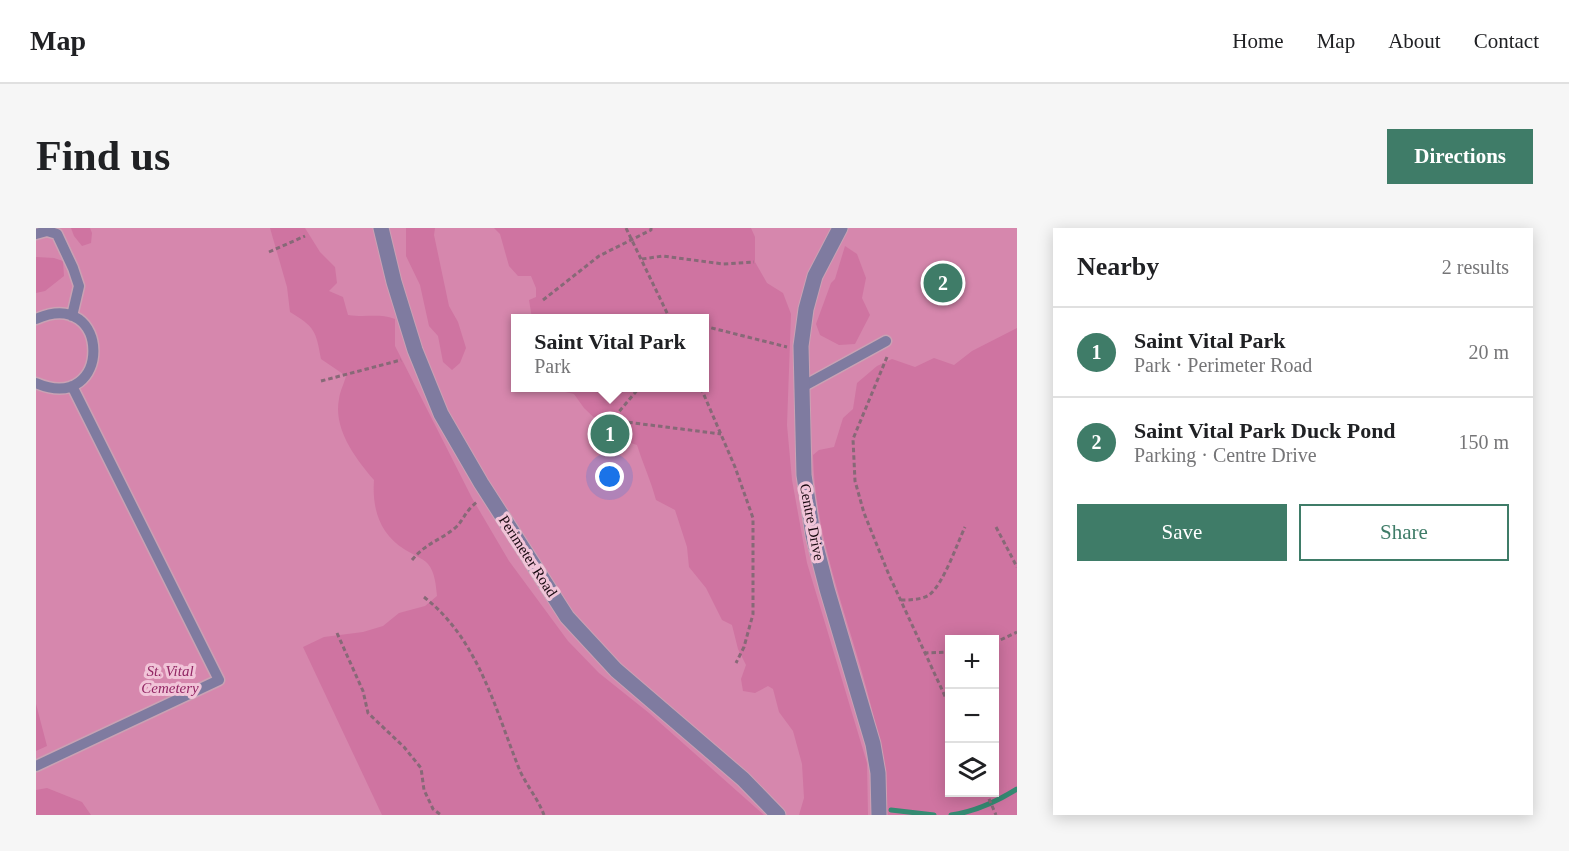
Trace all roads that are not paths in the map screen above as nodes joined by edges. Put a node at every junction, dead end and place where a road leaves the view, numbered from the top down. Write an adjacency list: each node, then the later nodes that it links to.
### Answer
1 (381, 228): 11 (street, Perimeter Road)
2 (840, 228): 9 (street, Centre Drive)
3 (36, 234): 4 (lane)
4 (72, 316): 5 (lane); 8 (lane)
5 (36, 319)
6 (886, 341): 9 (lane)
7 (36, 383): 8 (lane)
8 (72, 386): 10 (lane)
9 (801, 387): 12 (street, Centre Drive)
10 (36, 766)
11 (778, 815)
12 (879, 815)

